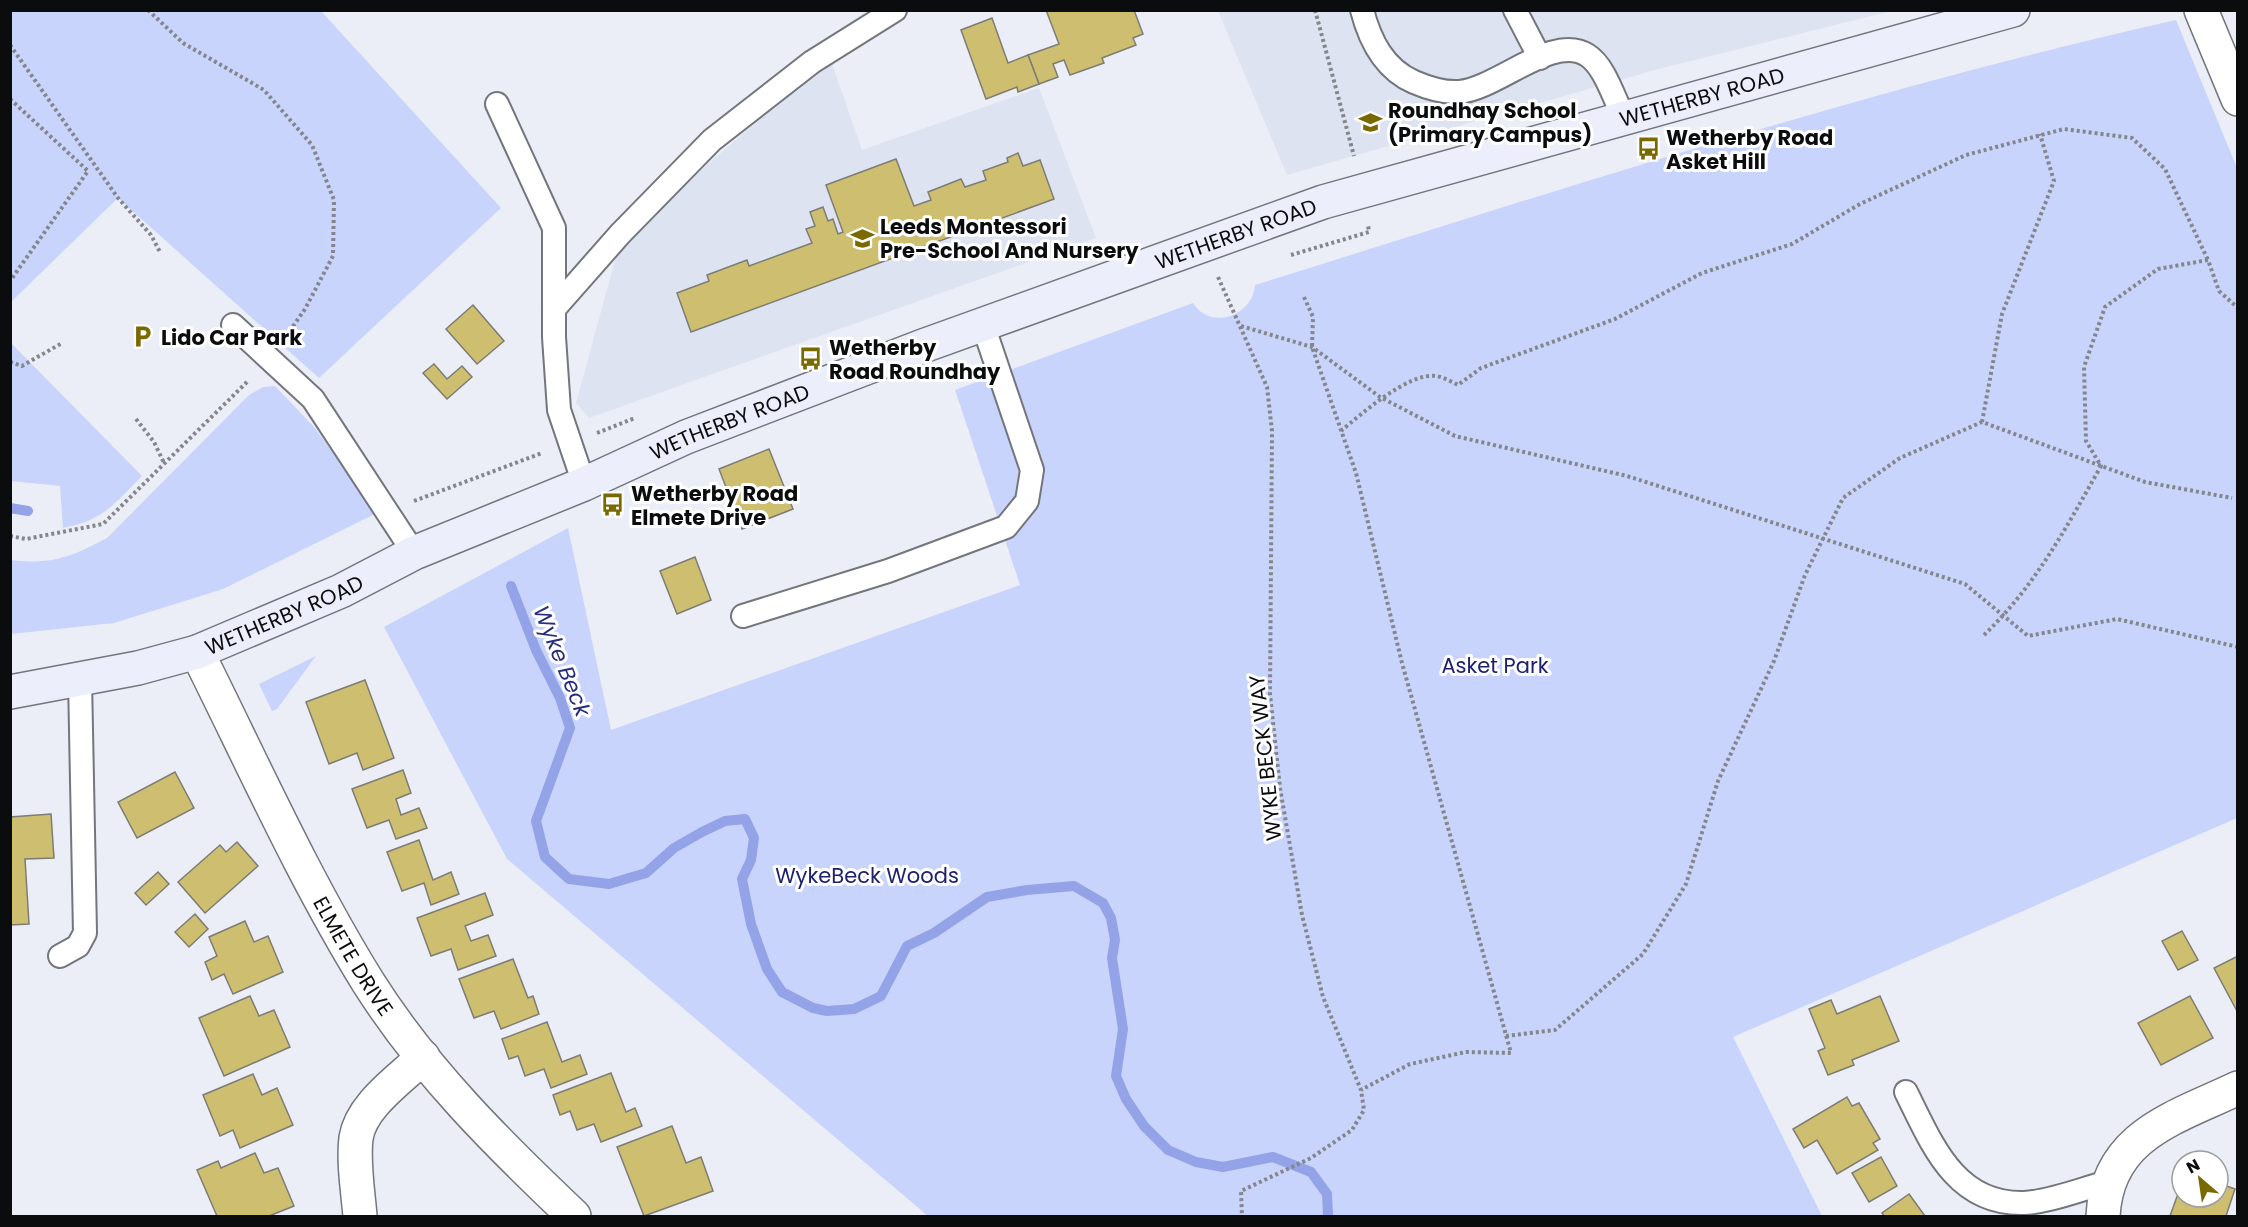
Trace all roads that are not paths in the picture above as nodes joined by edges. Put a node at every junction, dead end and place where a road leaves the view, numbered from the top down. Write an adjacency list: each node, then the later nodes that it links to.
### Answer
1 (895, 10): 10 (lane)
2 (1362, 10): 6 (lane)
3 (1515, 10): 6 (lane)
4 (2013, 10): 9 (street, WETHERBY ROAD)
5 (2201, 10): 7 (street)
6 (1540, 58): 9 (lane)
7 (2238, 99)
8 (497, 104): 10 (lane)
9 (1624, 118): 12 (street, WETHERBY ROAD)
10 (554, 309): 13 (lane)
11 (233, 325): 14 (lane)
12 (983, 325): 13 (street, WETHERBY ROAD); 15 (lane)
13 (584, 484): 14 (street, WETHERBY ROAD)
14 (414, 553): 16 (street, WETHERBY ROAD)
15 (743, 616)
16 (197, 652): 17 (street, WETHERBY ROAD); 20 (street, ELMETE DRIVE)
17 (80, 679): 18 (street, WETHERBY ROAD); 19 (lane)
18 (10, 692)
19 (60, 956)
20 (423, 1058): 24 (street); 25 (street, ELMETE DRIVE)
21 (2238, 1088): 23 (street)
22 (1906, 1092): 23 (lane)
23 (2109, 1182): 26 (street)
24 (360, 1216)
25 (574, 1216)
26 (2103, 1216)

